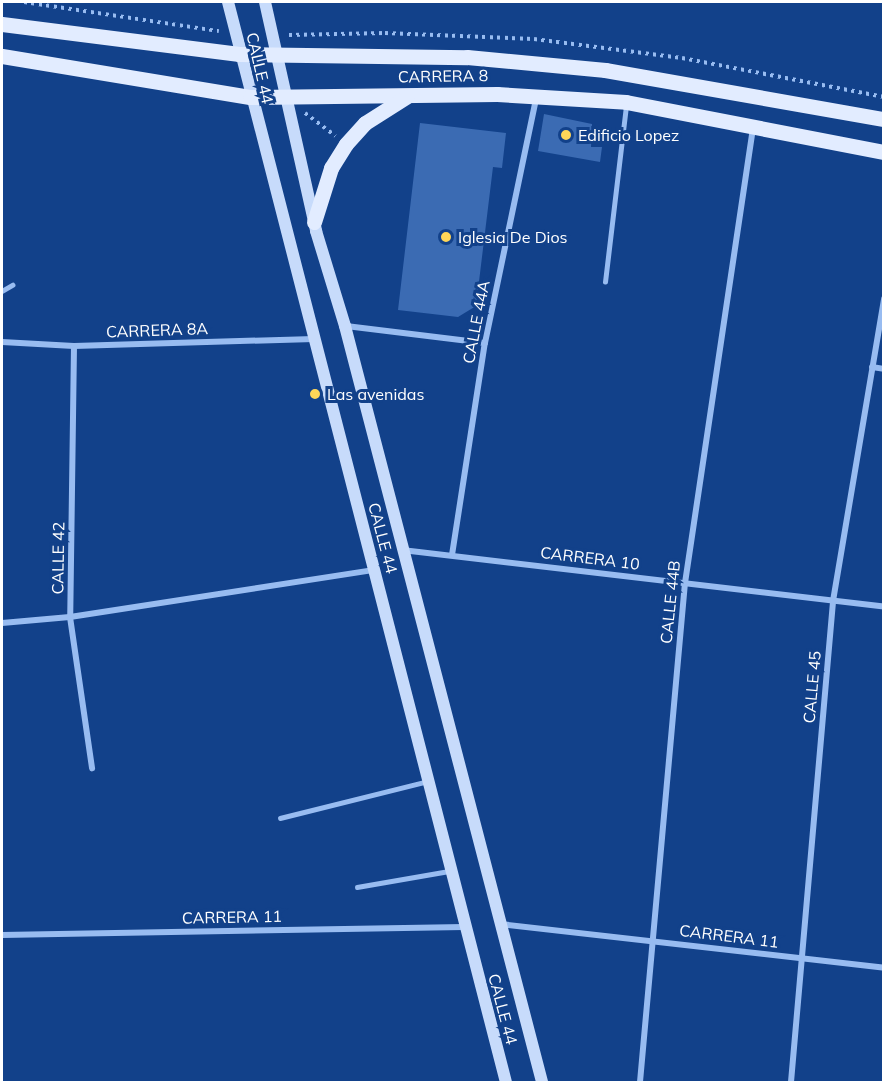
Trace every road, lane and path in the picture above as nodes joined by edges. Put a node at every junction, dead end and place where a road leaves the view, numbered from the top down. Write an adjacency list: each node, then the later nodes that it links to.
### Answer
1 (24, 2): 5 (path)
2 (228, 2): 6 (main road, CALLE 44)
3 (265, 2): 8 (main road, CALLE 44)
4 (2, 24): 6 (main road, CARRERA 8)
5 (219, 31)
6 (239, 54): 8 (main road, CARRERA 8); 11 (main road, CALLE 44)
7 (2, 56): 11 (main road, CARRERA 8)
8 (279, 56): 12 (main road, CALLE 44); 15 (main road, CARRERA 8)
9 (412, 94): 10 (main road, CARRERA 8); 12 (main road, CARRERA 8); 17 (main road)
10 (536, 94): 13 (main road, CARRERA 8); 27 (street, CALLE 44A)
11 (250, 97): 12 (main road, CARRERA 8); 25 (main road, CALLE 44)
12 (289, 99): 19 (main road, CALLE 44)
13 (626, 102): 16 (main road, CARRERA 8); 20 (lane)
14 (305, 113): 17 (path)
15 (884, 119)
16 (753, 128): 18 (main road, CARRERA 8); 34 (street, CALLE 44B)
17 (346, 144): 19 (main road)
18 (884, 152)
19 (314, 222): 24 (main road, CALLE 44)
20 (605, 282)
21 (12, 285): 22 (lane)
22 (2, 291)
23 (884, 298): 29 (street, CALLE 45)
24 (345, 326): 27 (street); 31 (main road, CALLE 44)
25 (314, 339): 28 (street, CARRERA 8A); 33 (main road, CALLE 44)
26 (2, 342): 28 (street, CARRERA 8A)
27 (485, 343): 32 (street, CALLE 44A)
28 (74, 346): 37 (street, CALLE 42)
29 (872, 367): 30 (street); 35 (street, CALLE 45)
30 (884, 369)
31 (401, 549): 32 (street, CARRERA 10); 44 (main road, CALLE 44)
32 (452, 555): 34 (street, CARRERA 10)
33 (374, 570): 37 (street); 40 (main road, CALLE 44)
34 (685, 583): 35 (street, CARRERA 10); 47 (street, CALLE 44B)
35 (832, 601): 36 (street, CARRERA 10); 48 (street, CALLE 45)
36 (884, 607)
37 (70, 617): 38 (street); 39 (street, CALLE 42)
38 (2, 623)
39 (92, 768)
40 (429, 781): 41 (lane); 42 (main road, CALLE 44)
41 (280, 818)
42 (450, 871): 43 (lane); 45 (main road, CALLE 44)
43 (357, 887)
44 (500, 924): 47 (street, CARRERA 11); 51 (main road, CALLE 44)
45 (464, 927): 46 (street, CARRERA 11); 50 (main road, CALLE 44)
46 (2, 935)
47 (650, 941): 48 (street, CARRERA 11); 52 (street, CALLE 44B)
48 (803, 958): 49 (street, CARRERA 11); 53 (street, CALLE 45)
49 (884, 968)
50 (506, 1083)
51 (542, 1083)
52 (640, 1083)
53 (791, 1083)

